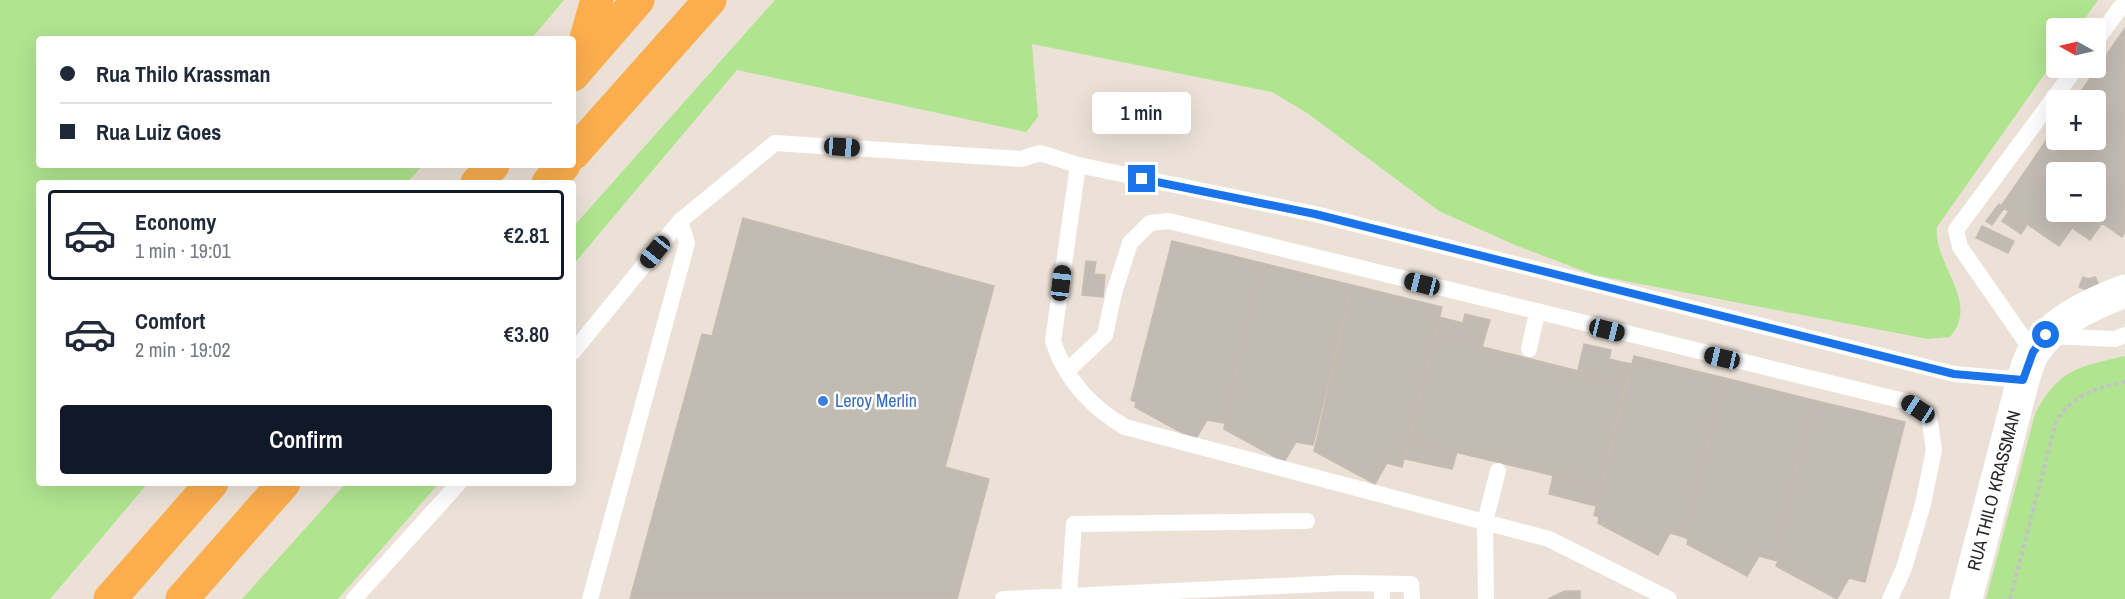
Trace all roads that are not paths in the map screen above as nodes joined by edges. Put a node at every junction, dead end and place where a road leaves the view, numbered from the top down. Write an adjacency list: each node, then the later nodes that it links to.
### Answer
1 (597, 0): 6 (highway)
2 (638, 0): 7 (highway)
3 (710, 0): 9 (highway)
4 (2125, 1): 5 (lane)
5 (2106, 27)
6 (576, 70)
7 (576, 72)
8 (2069, 78): 21 (lane)
9 (576, 151)
10 (1078, 165): 15 (lane); 21 (lane); 22 (lane)
11 (490, 168): 13 (highway)
12 (561, 168): 14 (highway)
13 (480, 180)
14 (551, 180)
15 (680, 221): 19 (lane); 35 (lane)
16 (2125, 291): 21 (street)
17 (1537, 313): 20 (lane); 22 (lane); 39 (lane)
18 (2125, 335): 21 (lane)
19 (576, 348)
20 (1529, 349)
21 (2034, 356): 40 (street, RUA THILO KRASSMAN)
22 (1067, 371): 28 (lane)
23 (1498, 471): 28 (lane)
24 (209, 486): 32 (highway)
25 (281, 486): 33 (highway)
26 (456, 486): 34 (lane)
27 (1307, 521): 31 (lane)
28 (1485, 522): 37 (lane); 38 (lane)
29 (1382, 591): 30 (lane); 31 (lane)
30 (1412, 591)
31 (1069, 595): 36 (lane)
32 (110, 599)
33 (182, 599)
34 (354, 599)
35 (590, 599)
36 (1003, 599)
37 (1486, 599)
38 (1669, 599)
39 (1890, 599)
40 (1966, 599)

